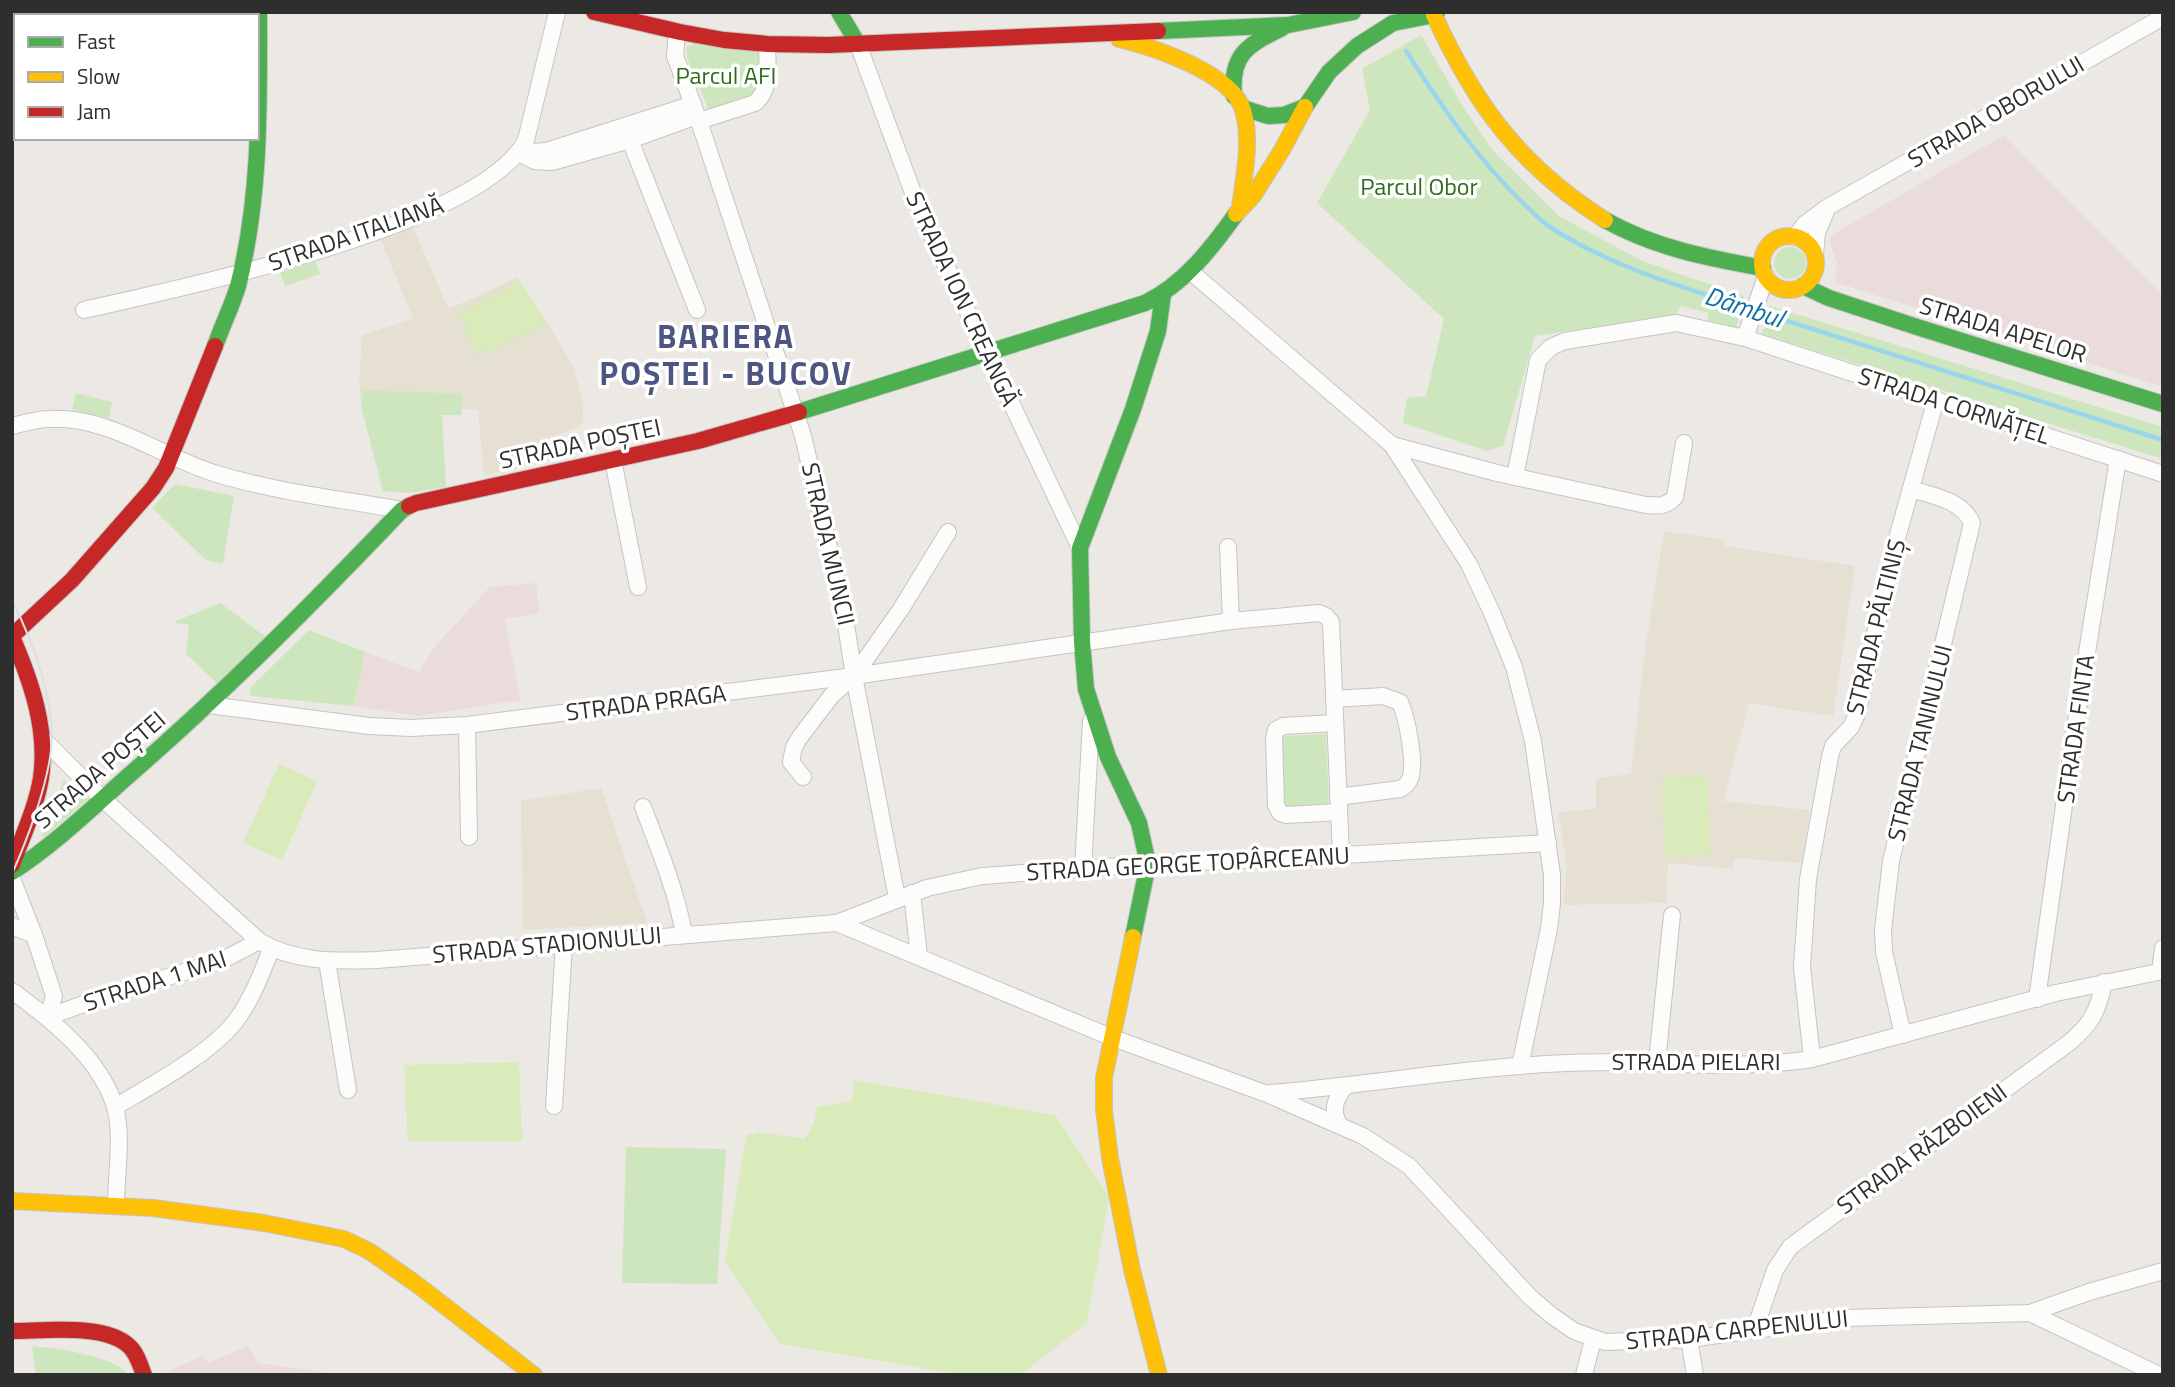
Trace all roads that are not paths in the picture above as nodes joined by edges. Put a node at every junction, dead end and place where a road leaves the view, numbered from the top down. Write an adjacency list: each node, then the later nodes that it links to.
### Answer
1 (557, 12): 19 (street, STRADA ITALIANĂ)
2 (594, 12): 9 (main road)
3 (839, 12): 12 (main road)
4 (1353, 12): 8 (main road)
5 (259, 14): 15 (main road)
6 (1435, 14): 14 (main road, STRADA POȘTEI); 24 (main road)
7 (2163, 17): 21 (street, STRADA OBORULUI)
8 (1287, 25): 10 (main road); 13 (main road, STRADA POȘTEI)
9 (677, 32): 11 (main road); 16 (street, STRADA MUNCII)
10 (1092, 33): 12 (main road); 13 (main road)
11 (767, 44): 12 (main road); 16 (street)
12 (858, 44): 34 (street, STRADA ION CREANGĂ)
13 (1238, 102): 14 (main road); 20 (main road, STRADA POȘTEI)
14 (1305, 107): 20 (main road, STRADA POȘTEI)
15 (259, 111)
16 (697, 113): 17 (street); 19 (street); 37 (street, STRADA MUNCII)
17 (630, 139): 19 (street); 32 (street)
18 (258, 140): 27 (main road)
19 (519, 153): 27 (street, STRADA ITALIANĂ)
20 (1240, 207): 25 (main road, STRADA POȘTEI)
21 (1828, 207): 22 (street, STRADA OBORULUI); 23 (street)
22 (1795, 237): 23 (main road); 24 (main road)
23 (1815, 254): 26 (main road)
24 (1765, 265): 28 (main road); 33 (street)
25 (1190, 271): 29 (main road, STRADA POȘTEI); 40 (street)
26 (1815, 272): 28 (main road); 30 (main road)
27 (242, 273): 31 (street, STRADA ITALIANĂ); 41 (main road)
28 (1803, 286): 30 (main road, STRADA APELOR)
29 (1163, 294): 34 (main road, STRADA POȘTEI); 50 (main road)
30 (1829, 298): 36 (main road, STRADA APELOR)
31 (84, 310)
32 (697, 310)
33 (1746, 335): 35 (street, STRADA CORNĂȚEL); 45 (street, STRADA CORNĂȚEL)
34 (985, 352): 37 (main road, STRADA POȘTEI); 50 (street, STRADA ION CREANGĂ)
35 (1936, 400): 42 (street, STRADA CORNĂȚEL); 46 (street, STRADA PĂLTINIȘ)
36 (2163, 404)
37 (797, 413): 43 (main road, STRADA POȘTEI); 55 (street, STRADA MUNCII)
38 (12, 426): 41 (street)
39 (1684, 443): 45 (street)
40 (1392, 444): 45 (street); 69 (street)
41 (172, 455): 47 (street); 53 (main road)
42 (2118, 459): 44 (street, STRADA CORNĂȚEL); 90 (street, STRADA FINTA)
43 (613, 460): 47 (main road, STRADA POȘTEI); 51 (street)
44 (2163, 474)
45 (1516, 477)
46 (1911, 489): 92 (street, STRADA TANINULUI); 94 (street, STRADA PĂLTINIȘ)
47 (402, 510): 59 (main road, STRADA POȘTEI)
48 (948, 532): 55 (street)
49 (1228, 547): 52 (street)
50 (1080, 548): 54 (main road)
51 (638, 587)
52 (1231, 621): 54 (street, STRADA PRAGA); 58 (street, STRADA PRAGA)
53 (12, 636): 57 (main road)
54 (1082, 642): 55 (street, STRADA PRAGA); 60 (main road)
55 (854, 676): 62 (street, STRADA PRAGA); 64 (street); 76 (street, STRADA MUNCII)
56 (14, 685): 57 (main road)
57 (35, 699): 63 (main road)
58 (1334, 699): 61 (street); 66 (street)
59 (209, 705): 62 (street, STRADA PRAGA); 65 (main road, STRADA POȘTEI)
60 (1092, 713): 71 (main road); 73 (street)
61 (1335, 723): 66 (street); 66 (street)
62 (467, 725): 68 (street)
63 (43, 739): 65 (street, STRADA STADIONULUI); 72 (main road)
64 (803, 776)
65 (103, 799): 74 (main road, STRADA POȘTEI); 83 (street, STRADA STADIONULUI)
66 (1338, 804): 70 (street)
67 (643, 807): 80 (street)
68 (469, 837)
69 (1548, 843): 70 (street, STRADA GEORGE TOPÂRCEANU); 96 (street)
70 (1340, 856): 71 (street, STRADA GEORGE TOPÂRCEANU)
71 (1148, 864): 73 (street, STRADA GEORGE TOPÂRCEANU); 93 (main road)
72 (12, 865)
73 (1083, 869): 76 (street, STRADA GEORGE TOPÂRCEANU)
74 (12, 872)
75 (12, 878): 81 (street)
76 (904, 895): 78 (street, STRADA GEORGE TOPÂRCEANU); 85 (street, STRADA MUNCII)
77 (1672, 915): 95 (street)
78 (837, 923): 80 (street, STRADA STADIONULUI); 85 (street, STRADA STADIONULUI)
79 (12, 926): 81 (street)
80 (684, 934): 82 (street, STRADA STADIONULUI)
81 (34, 935): 91 (street)
82 (564, 944): 86 (street, STRADA STADIONULUI); 100 (street)
83 (265, 945): 86 (street, STRADA STADIONULUI); 91 (street, STRADA 1 MAI); 101 (street)
84 (2163, 948): 87 (street)
85 (919, 956): 93 (street, STRADA STADIONULUI)
86 (327, 961): 98 (street)
87 (2161, 971): 88 (street, STRADA PIELARI)
88 (2104, 982): 90 (street, STRADA PIELARI); 107 (street, STRADA RĂZBOIENI)
89 (12, 991): 91 (street)
90 (2037, 999): 92 (street, STRADA PIELARI)
91 (48, 1017): 101 (street)
92 (1903, 1035): 94 (street, STRADA PIELARI)
93 (1113, 1038): 99 (street, STRADA PIELARI); 115 (main road)
94 (1812, 1059): 95 (street, STRADA PIELARI)
95 (1657, 1062): 96 (street, STRADA PIELARI)
96 (1520, 1066): 97 (street, STRADA PIELARI)
97 (1345, 1087): 99 (street, STRADA PIELARI); 102 (street)
98 (348, 1090)
99 (1267, 1094): 102 (street, STRADA CARPENULUI)
100 (554, 1106)
101 (115, 1107): 104 (street)
102 (1339, 1124): 109 (street, STRADA CARPENULUI)
103 (12, 1201): 104 (main road)
104 (116, 1205): 111 (main road)
105 (2163, 1271): 106 (street, STRADA CARPENULUI)
106 (2030, 1313): 107 (street, STRADA CARPENULUI); 118 (street)
107 (1755, 1329): 110 (street, STRADA CARPENULUI)
108 (12, 1331): 112 (main road)
109 (1593, 1339): 110 (street, STRADA CARPENULUI); 116 (street)
110 (1689, 1339): 117 (street)
111 (509, 1357): 113 (street); 114 (main road)
112 (144, 1375)
113 (516, 1375)
114 (534, 1375)
115 (1159, 1375)
116 (1584, 1375)
117 (1695, 1375)
118 (2159, 1375)

